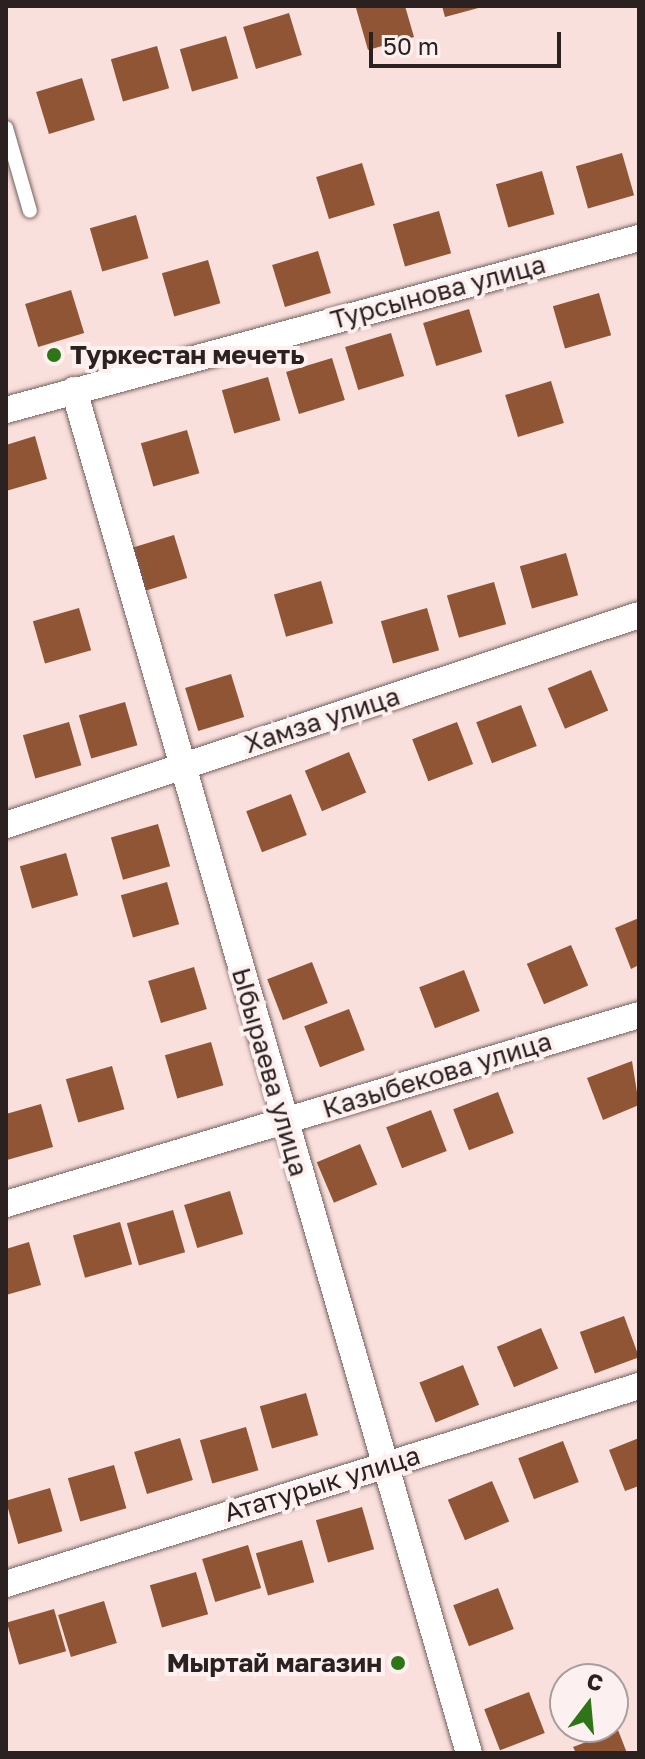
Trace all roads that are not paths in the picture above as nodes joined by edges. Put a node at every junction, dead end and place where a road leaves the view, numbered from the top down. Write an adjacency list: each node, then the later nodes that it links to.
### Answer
1 (6, 128): 2 (lane)
2 (30, 211)
3 (639, 238): 4 (street, Турсынова улица)
4 (74, 390): 5 (street, Турсынова улица); 7 (street, Ыбыраева улица)
5 (6, 410)
6 (639, 615): 7 (street, Хамза улица)
7 (182, 766): 8 (street, Хамза улица); 10 (street, Ыбыраева улица)
8 (6, 825)
9 (639, 1015): 10 (street, Казыбекова улица)
10 (284, 1121): 11 (street, Казыбекова улица); 13 (street, Ыбыраева улица)
11 (6, 1204)
12 (639, 1386): 13 (street, Ататурык улица)
13 (383, 1465): 14 (street, Ататурык улица); 15 (street, Ыбыраева улица)
14 (6, 1584)
15 (469, 1753)

